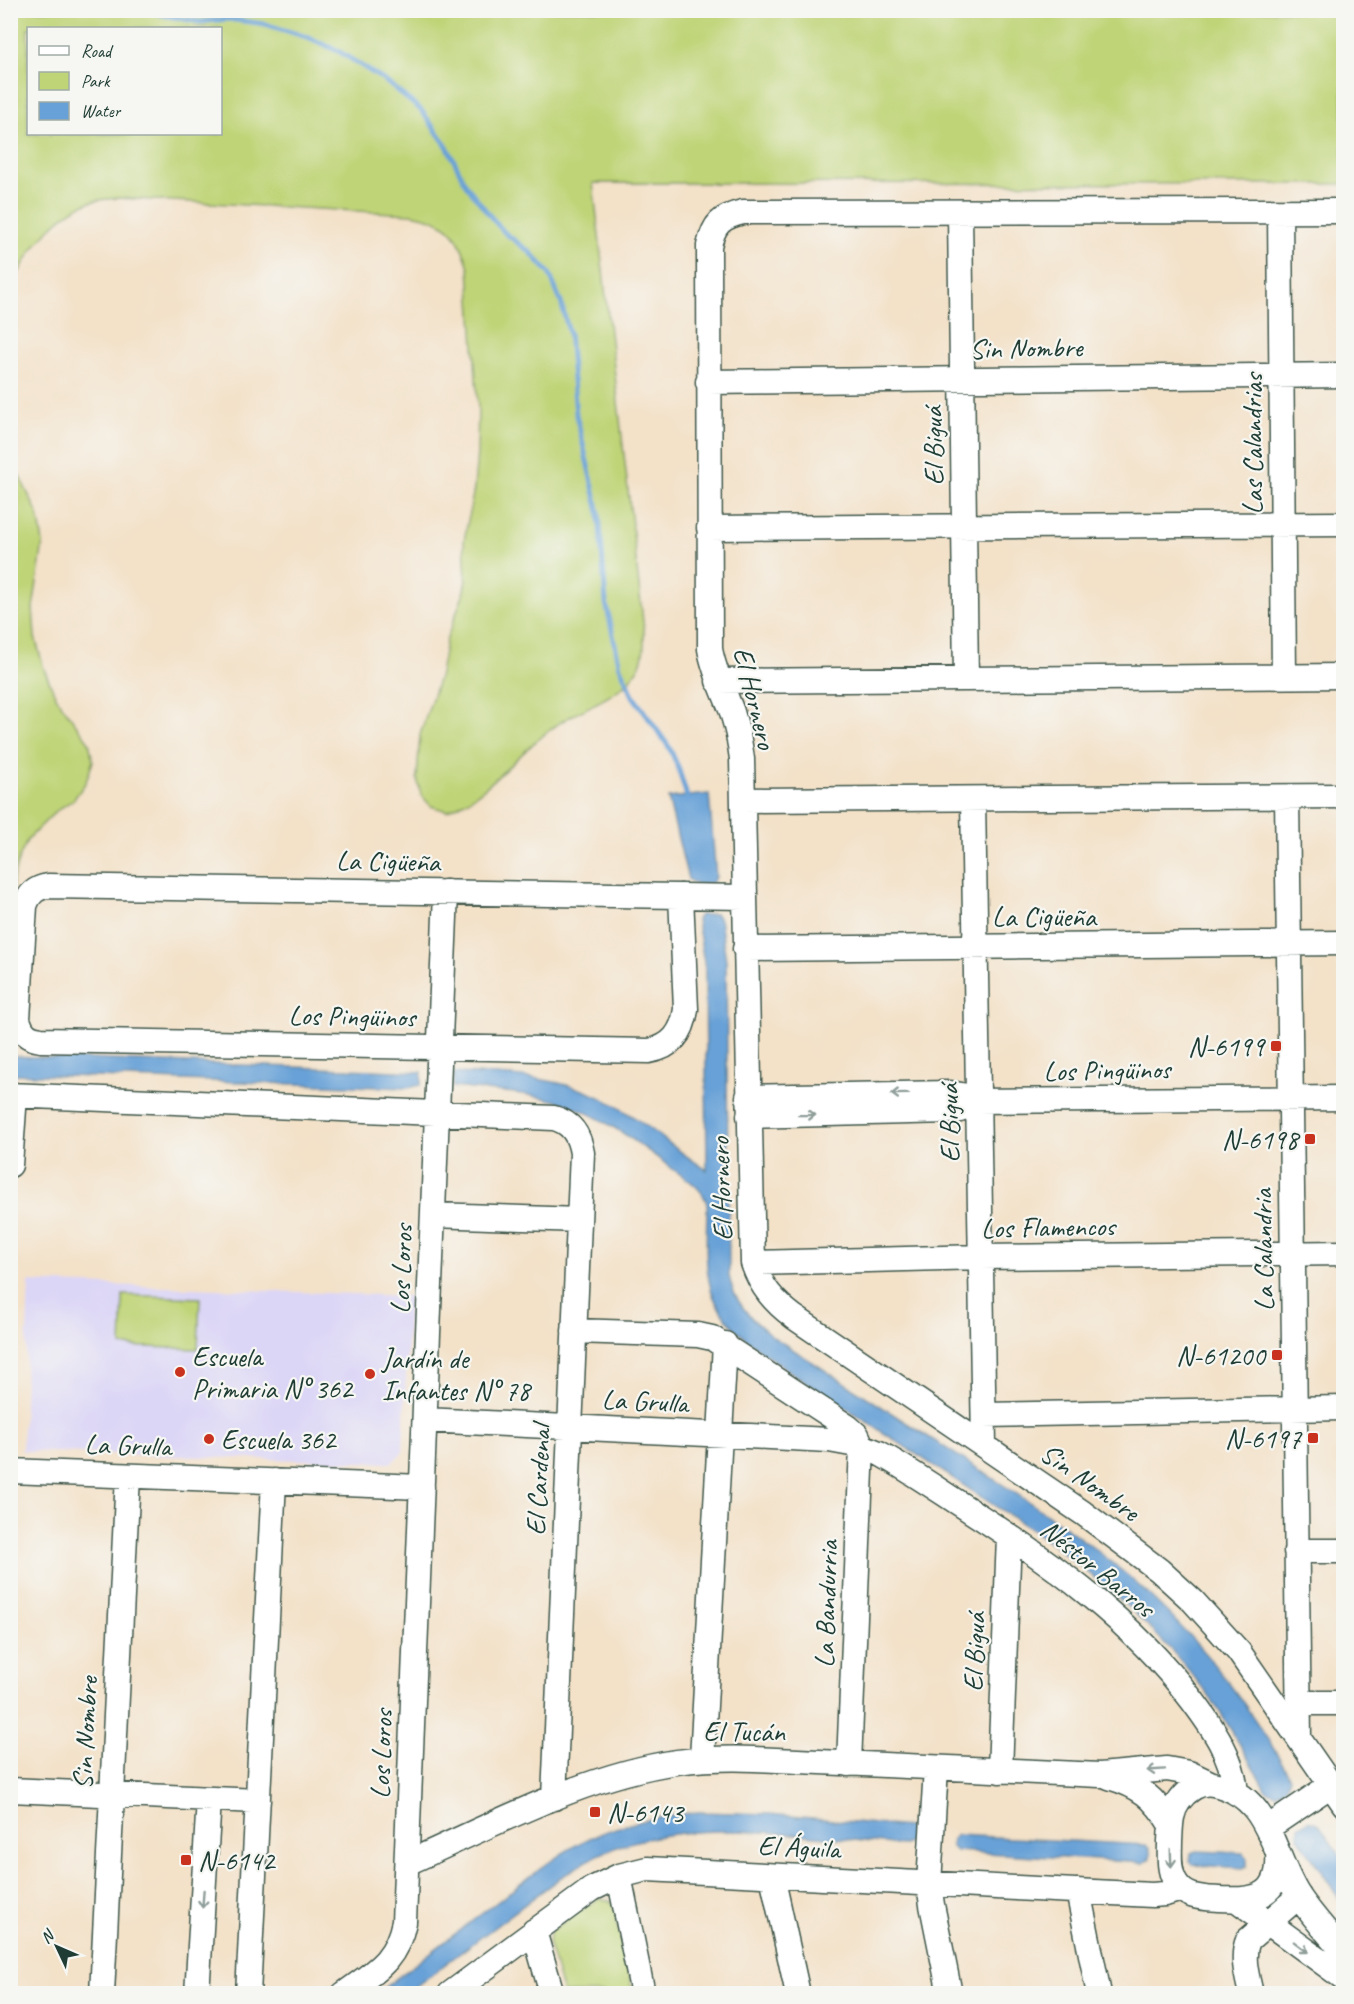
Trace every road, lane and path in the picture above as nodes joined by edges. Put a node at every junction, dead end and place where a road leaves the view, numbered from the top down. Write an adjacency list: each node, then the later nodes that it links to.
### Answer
1 (1344, 211): 3 (street)
2 (960, 212): 3 (street); 6 (street, El Biguá); 7 (street, El Hornero)
3 (1280, 212): 4 (street, Las Calandrias)
4 (1282, 375): 5 (street, Sin Nombre); 6 (street, Sin Nombre); 8 (street, Las Calandrias)
5 (1344, 375)
6 (962, 379): 7 (street, Sin Nombre); 10 (street, El Biguá)
7 (708, 382): 11 (street, El Hornero)
8 (1283, 524): 9 (street); 10 (street); 12 (street, Las Calandrias)
9 (1344, 524)
10 (964, 526): 11 (street); 14 (street, El Biguá)
11 (709, 528): 15 (street, El Hornero)
12 (1284, 676): 13 (street); 14 (street)
13 (1344, 676)
14 (966, 679): 15 (street)
15 (718, 681): 19 (street, El Hornero)
16 (1344, 796): 17 (street)
17 (1287, 797): 18 (street); 24 (street, La Calandria)
18 (973, 799): 19 (street); 25 (street, El Biguá)
19 (743, 800): 22 (street, El Hornero)
20 (446, 892): 21 (street, La Cigüeña); 27 (street, La Cigüeña); 28 (street, Los Loros)
21 (681, 896): 22 (street, La Cigüeña); 28 (street, Los Pingüinos)
22 (744, 897): 26 (street, El Hornero)
23 (1344, 943): 24 (street, La Cigüeña)
24 (1289, 944): 25 (street, La Cigüeña); 30 (street, La Calandria)
25 (975, 946): 26 (street, La Cigüeña); 32 (street, El Biguá)
26 (745, 949): 33 (street, El Hornero)
27 (25, 1035): 28 (street, Los Pingüinos)
28 (440, 1047): 34 (street, Los Loros)
29 (13, 1095): 34 (street); 35 (street)
30 (1291, 1098): 31 (street, Los Pingüinos); 32 (street, Los Pingüinos); 39 (street, La Calandria)
31 (1344, 1098)
32 (978, 1101): 33 (street, Los Pingüinos); 40 (street, El Biguá)
33 (748, 1106): 41 (street, El Hornero)
34 (437, 1113): 36 (street, Los Loros); 37 (street, El Cardenal)
35 (10, 1165)
36 (433, 1215): 37 (street); 47 (street, Los Loros)
37 (579, 1220): 42 (street, El Cardenal)
38 (1344, 1253): 39 (street, Los Flamencos)
39 (1293, 1254): 40 (street, Los Flamencos); 45 (street, La Calandria)
40 (981, 1257): 41 (street, Los Flamencos); 46 (street, El Biguá)
41 (753, 1263): 50 (street, Sin Nombre)
42 (574, 1331): 43 (street); 48 (street, El Cardenal)
43 (725, 1344): 49 (street); 51 (street)
44 (1344, 1408): 45 (street)
45 (1294, 1409): 46 (street); 57 (street, La Calandria)
46 (984, 1415): 50 (street, El Biguá)
47 (425, 1420): 48 (street, La Grulla); 55 (street, Los Loros)
48 (570, 1427): 49 (street, La Grulla); 72 (street, El Cardenal)
49 (720, 1435): 51 (street, La Grulla); 62 (street)
50 (984, 1445): 61 (street, Sin Nombre)
51 (862, 1446): 56 (street, Néstor Barros); 63 (street, La Bandurria)
52 (10, 1471): 53 (street, La Grulla)
53 (128, 1476): 54 (street, La Grulla); 70 (street, Sin Nombre)
54 (274, 1481): 55 (street, La Grulla); 74 (street)
55 (422, 1487): 78 (street, Los Loros)
56 (1009, 1536): 65 (street, El Biguá); 69 (street, Néstor Barros)
57 (1296, 1551): 58 (street); 59 (street, La Calandria)
58 (1344, 1551)
59 (1298, 1703): 60 (street); 61 (street, La Calandria)
60 (1344, 1703)
61 (1299, 1738): 71 (street, Sin Nombre)
62 (702, 1759): 63 (street, El Tucán); 72 (street, El Tucán)
63 (849, 1764): 64 (street, El Tucán)
64 (936, 1768): 65 (street, El Tucán); 81 (street)
65 (1000, 1770): 66 (street, El Tucán)
66 (1101, 1775): 67 (street, El Tucán, one-way to 66); 75 (street, El Tucán)
67 (1210, 1783): 69 (street); 75 (street)
68 (10, 1790): 70 (street)
69 (1236, 1792): 76 (street)
70 (112, 1794): 73 (street); 90 (street, Sin Nombre)
71 (1337, 1794): 76 (street)
72 (554, 1798): 78 (street, El Tucán)
73 (209, 1799): 74 (street); 91 (street, one-way to 91)
74 (258, 1801): 92 (street)
75 (1171, 1825): 82 (street, one-way to 82)
76 (1269, 1827): 77 (street)
77 (1278, 1852): 84 (street); 85 (street)
78 (407, 1863): 93 (street)
79 (619, 1876): 80 (street, El Águila); 87 (street, El Águila); 96 (street)
80 (772, 1876): 81 (street, El Águila); 97 (street)
81 (929, 1884): 83 (street, El Águila); 98 (street)
82 (1181, 1889): 83 (street, El Águila); 85 (street)
83 (1078, 1891): 99 (street)
84 (1299, 1896): 86 (street); 88 (street)
85 (1237, 1900): 86 (street)
86 (1268, 1922): 89 (street, one-way to 89); 100 (street)
87 (534, 1931): 94 (street, El Águila); 95 (street)
88 (1344, 1952)
89 (1344, 1978)
90 (102, 1994)
91 (197, 1994)
92 (248, 1994)
93 (345, 1994)
94 (450, 1994)
95 (552, 1994)
96 (643, 1994)
97 (798, 1994)
98 (950, 1994)
99 (1100, 1994)
100 (1251, 1994)

